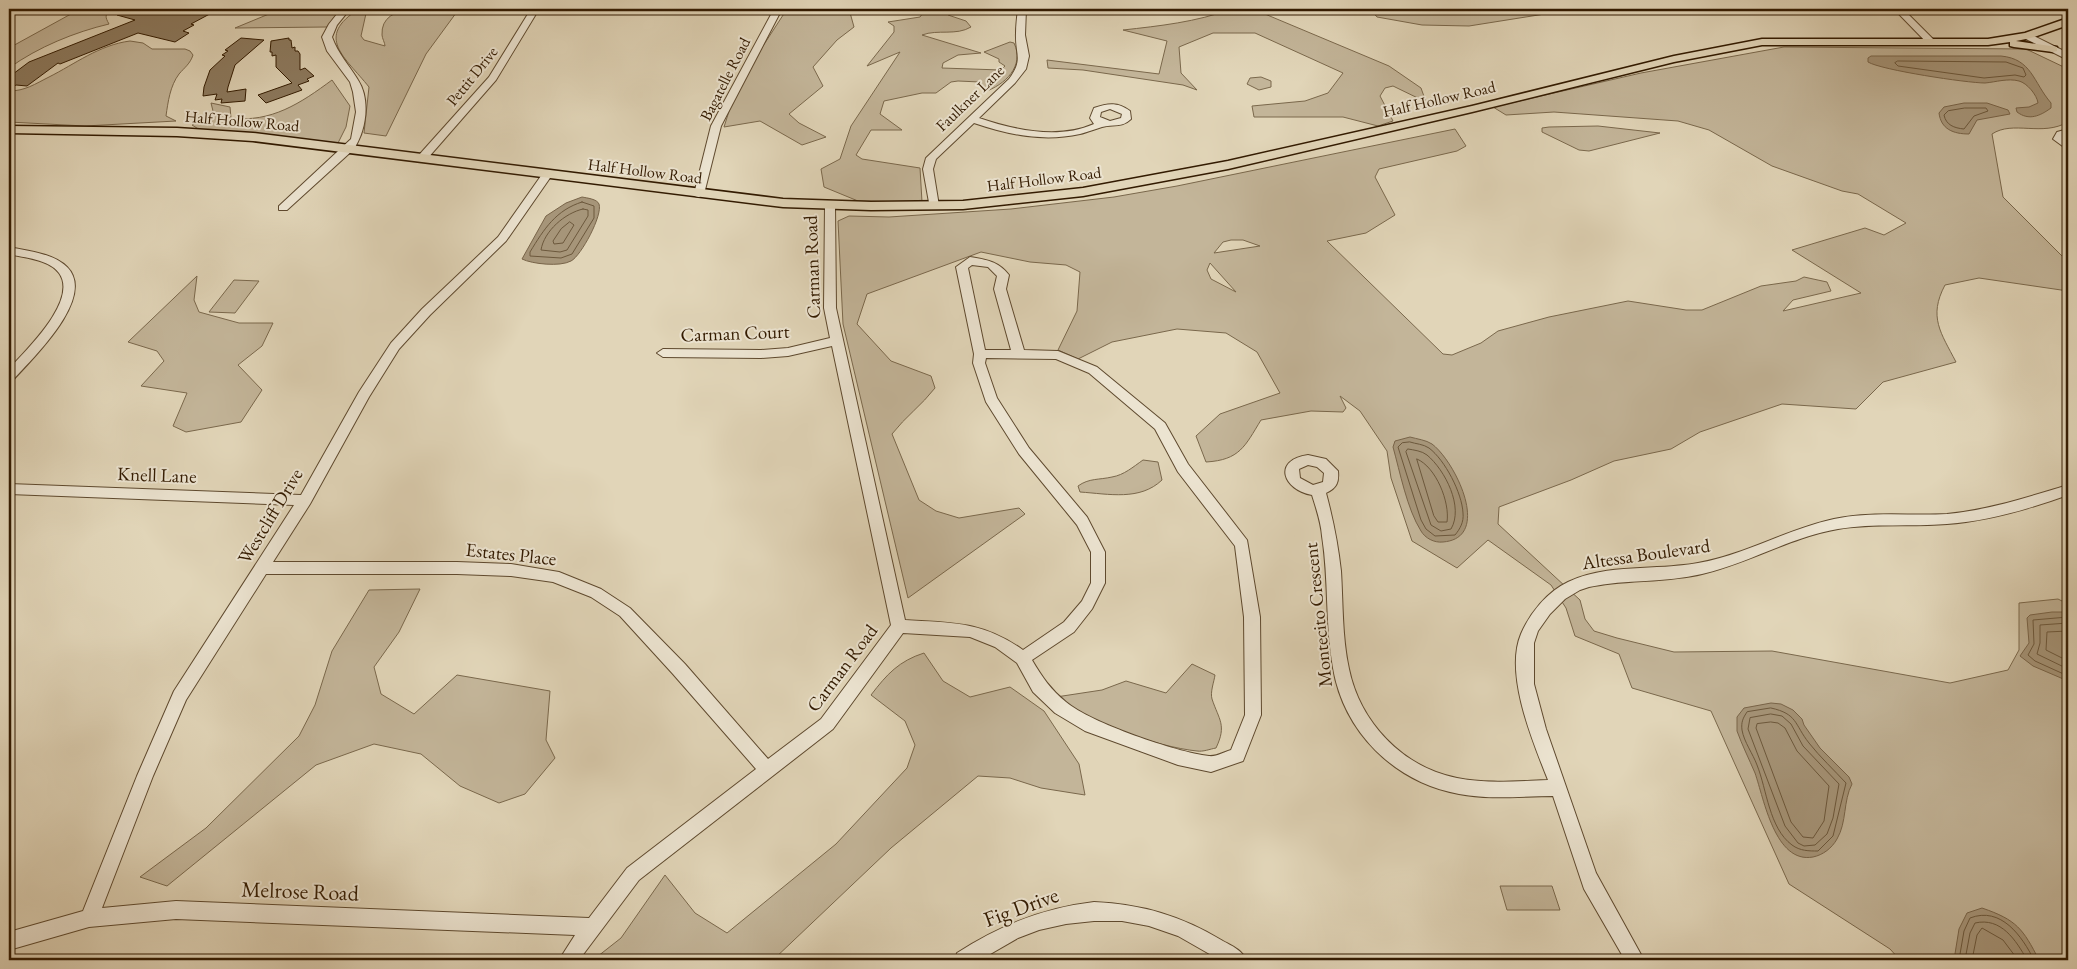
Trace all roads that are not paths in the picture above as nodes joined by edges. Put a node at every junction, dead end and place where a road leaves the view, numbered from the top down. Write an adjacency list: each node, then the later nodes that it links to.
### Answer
1 (346, 9): 18 (street)
2 (535, 9): 19 (street, Pettit Drive)
3 (778, 9): 21 (street, Bagatelle Road)
4 (1022, 9): 13 (street, Faulkner Lane)
5 (1898, 9): 9 (street)
6 (2068, 21): 7 (main road, Half Hollow Road)
7 (2048, 29): 8 (main road, Half Hollow Road); 11 (main road)
8 (2027, 36): 10 (main road, Half Hollow Road); 11 (street)
9 (1932, 42): 10 (main road, Half Hollow Road); 23 (main road, Half Hollow Road)
10 (1966, 43): 11 (main road)
11 (2053, 49): 12 (street)
12 (2068, 57)
13 (972, 119): 14 (street); 23 (street, Faulkner Lane)
14 (1102, 122)
15 (9, 130): 18 (main road, Half Hollow Road)
16 (2068, 132): 17 (street)
17 (2068, 147)
18 (349, 148): 19 (main road, Half Hollow Road); 24 (street)
19 (423, 157): 20 (main road, Half Hollow Road)
20 (547, 175): 21 (main road, Half Hollow Road); 34 (street, Westcliff Drive)
21 (699, 194): 22 (main road, Half Hollow Road)
22 (830, 205): 23 (main road, Half Hollow Road); 26 (street, Carman Road)
23 (934, 206)
24 (284, 208)
25 (9, 251): 30 (street)
26 (837, 342): 28 (street, Carman Court); 36 (street, Carman Road)
27 (1018, 352): 29 (street); 29 (street); 37 (street)
28 (663, 353)
29 (980, 354): 37 (street)
30 (9, 377)
31 (9, 489): 34 (street, Knell Lane)
32 (1318, 490): 39 (street, Montecito Crescent)
33 (2068, 490): 39 (street, Altessa Boulevard)
34 (304, 500): 35 (street, Westcliff Drive)
35 (263, 568): 38 (street, Estates Place); 40 (street, Westcliff Drive)
36 (899, 626): 37 (street); 38 (street, Carman Road)
37 (1023, 658)
38 (766, 769): 41 (street, Carman Road)
39 (1560, 788): 46 (street, Altessa Boulevard)
40 (89, 918): 41 (street, Melrose Road); 42 (street, Melrose Road)
41 (592, 927): 43 (street, Carman Road)
42 (9, 941)
43 (568, 960)
44 (964, 960): 45 (street, Fig Drive)
45 (1237, 960)
46 (1635, 960)

